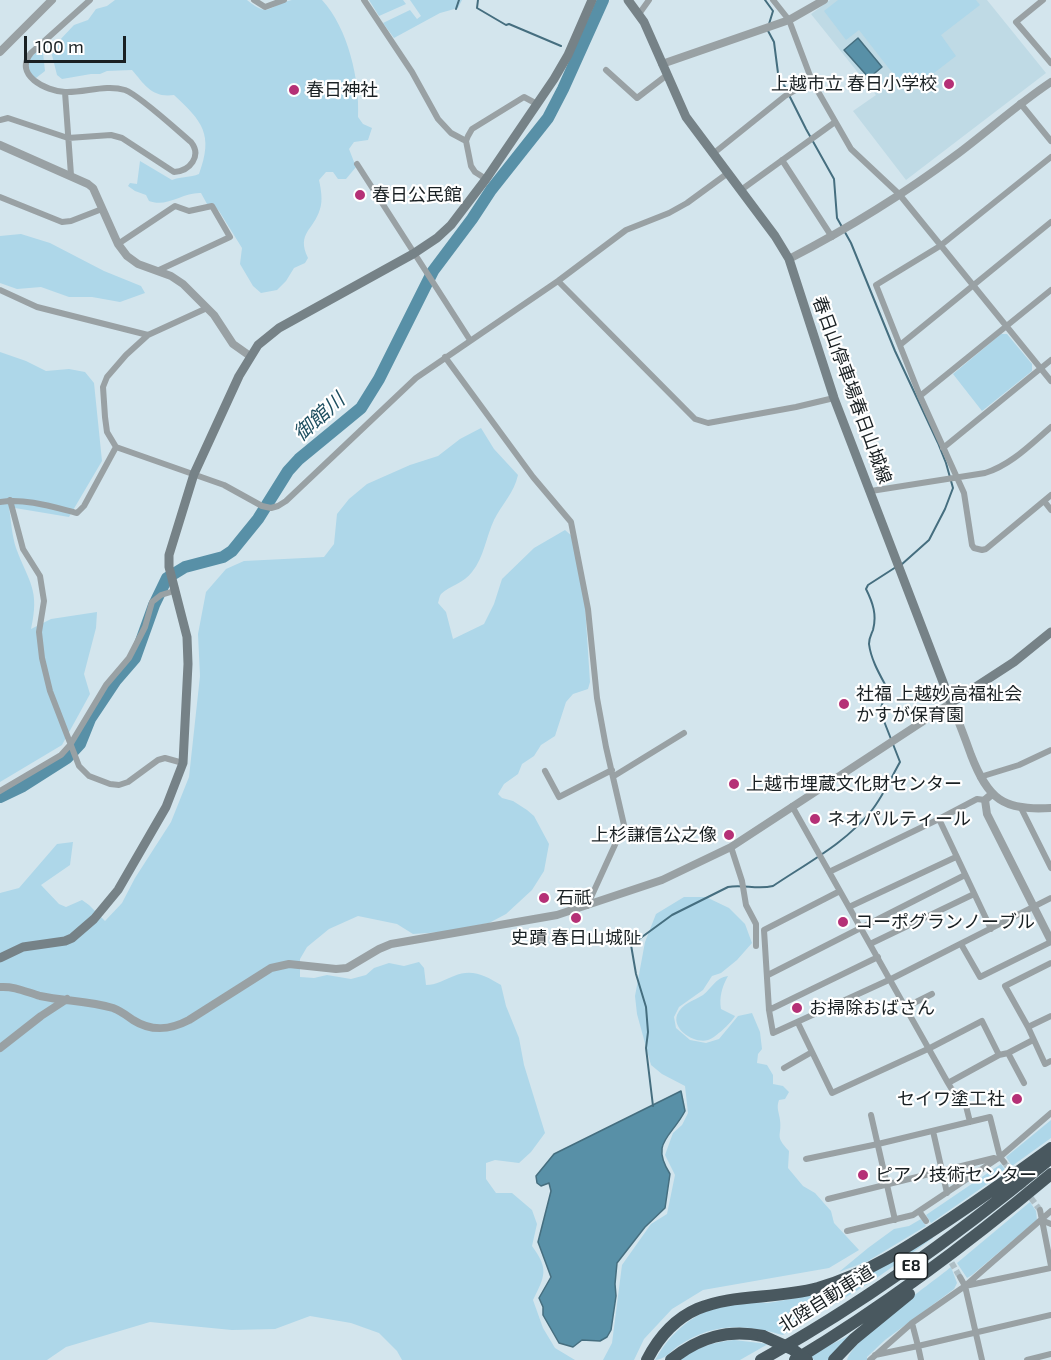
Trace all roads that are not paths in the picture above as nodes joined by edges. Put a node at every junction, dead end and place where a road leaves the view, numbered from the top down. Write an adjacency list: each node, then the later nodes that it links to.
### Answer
1 (52, 0): 14 (street)
2 (254, 0): 3 (street)
3 (284, 0)
4 (364, 0): 27 (street)
5 (591, 0): 23 (main road)
6 (628, 0): 12 (main road, 春日山停車場春日山城線)
7 (649, 0): 12 (street)
8 (773, 0): 13 (street)
9 (825, 0): 13 (street)
10 (1043, 0): 15 (street)
11 (87, 1): 21 (street)
12 (639, 14): 16 (main road, 春日山停車場春日山城線)
13 (789, 20): 16 (street); 19 (street)
14 (0, 52)
15 (1051, 63)
16 (662, 64): 18 (main road, 春日山停車場春日山城線)
17 (606, 70): 18 (street)
18 (667, 75): 30 (main road, 春日山停車場春日山城線)
19 (812, 81): 25 (street); 30 (street)
20 (1051, 82): 22 (street)
21 (64, 92): 26 (street); 26 (street)
22 (1020, 103): 28 (street); 38 (street)
23 (537, 105): 27 (street); 36 (main road)
24 (0, 120): 26 (street)
25 (835, 122): 32 (street); 38 (street)
26 (68, 138): 35 (street)
27 (466, 141): 36 (street)
28 (1051, 141)
29 (0, 145): 35 (street)
30 (714, 153): 34 (main road, 春日山停車場春日山城線)
31 (1051, 157): 44 (street)
32 (782, 160): 37 (street); 42 (street)
33 (357, 164): 45 (street)
34 (728, 173): 37 (main road, 春日山停車場春日山城線); 48 (street)
35 (71, 175): 40 (street)
36 (486, 179): 45 (main road)
37 (741, 190): 46 (main road, 春日山停車場春日山城線)
38 (899, 194): 42 (street); 44 (street)
39 (0, 197): 40 (street)
40 (102, 208): 43 (street)
41 (1051, 222): 49 (street)
42 (832, 237): 46 (street)
43 (118, 244): 47 (street); 47 (street)
44 (940, 246): 49 (street); 56 (street)
45 (413, 254): 55 (street); 57 (main road)
46 (789, 259): 63 (main road, 春日山停車場春日山城線)
47 (157, 271): 52 (street)
48 (558, 281): 55 (street); 63 (street)
49 (973, 286): 53 (street); 56 (street)
50 (0, 290): 54 (street)
51 (1051, 290): 53 (street)
52 (207, 308): 54 (street); 57 (street)
53 (1006, 327): 60 (street); 62 (street)
54 (148, 335): 65 (street)
55 (470, 340): 58 (street)
56 (900, 345): 62 (street)
57 (250, 356): 67 (main road)
58 (445, 357): 67 (street); 83 (street)
59 (1051, 360): 60 (street)
60 (1041, 368): 61 (street); 66 (street)
61 (1051, 381)
62 (920, 396): 66 (street)
63 (834, 398): 69 (main road, 春日山停車場春日山城線)
64 (1051, 427): 68 (street)
65 (116, 447): 67 (street); 71 (street)
66 (943, 448): 68 (street)
67 (194, 474): 75 (main road)
68 (957, 478): 69 (street); 72 (street)
69 (871, 491): 77 (main road, 春日山停車場春日山城線)
70 (1051, 495): 72 (street)
71 (10, 500): 73 (street); 79 (street)
72 (1044, 501): 74 (street)
73 (0, 502)
74 (1051, 510)
75 (174, 591): 79 (street); 81 (main road)
76 (1051, 632): 77 (main road)
77 (951, 703): 84 (street); 88 (street)
78 (684, 733): 83 (street)
79 (70, 745): 81 (street); 85 (street)
80 (1051, 750): 84 (street)
81 (183, 763): 110 (main road)
82 (545, 771): 83 (street)
83 (613, 773): 100 (street)
84 (980, 777): 86 (street)
85 (0, 791)
86 (992, 794): 87 (street); 89 (street)
87 (985, 800): 91 (street); 102 (street)
88 (792, 806): 92 (street); 95 (street)
89 (1021, 808): 90 (street); 94 (street)
90 (1051, 808)
91 (939, 819): 93 (street); 95 (street)
92 (731, 847): 100 (street); 108 (street)
93 (956, 857): 96 (street); 101 (street)
94 (1051, 868)
95 (829, 872): 97 (street)
96 (964, 875): 98 (street); 103 (street)
97 (840, 891): 101 (street); 112 (street)
98 (974, 894): 104 (street); 106 (street)
99 (1051, 898): 102 (street)
100 (587, 906): 116 (street)
101 (849, 907): 103 (street)
102 (1033, 907): 104 (street); 105 (street)
103 (860, 927): 106 (street); 112 (street)
104 (991, 929): 107 (street)
105 (1051, 942): 107 (street)
106 (870, 944): 109 (street)
107 (961, 944): 113 (street)
108 (756, 946)
109 (878, 957): 113 (street); 118 (street)
110 (0, 958)
111 (1051, 963): 121 (street)
112 (768, 975): 118 (street)
113 (891, 979): 117 (street); 120 (street)
114 (0, 987): 116 (street)
115 (932, 994): 117 (street)
116 (67, 999): 123 (street)
117 (906, 1007): 124 (street)
118 (769, 1010): 120 (street)
119 (1051, 1016): 121 (street)
120 (798, 1023): 125 (street)
121 (1028, 1027): 122 (street)
122 (1033, 1040): 126 (street); 128 (street)
123 (0, 1048)
124 (930, 1048): 125 (street); 127 (street); 130 (street)
125 (812, 1052): 129 (street)
126 (1008, 1053): 127 (street); 131 (street)
127 (999, 1055): 130 (street)
128 (1051, 1061)
129 (784, 1068)
130 (948, 1083): 134 (street)
131 (1024, 1083)
132 (1051, 1113): 140 (street)
133 (871, 1115): 136 (street)
134 (970, 1122): 135 (street); 140 (street)
135 (933, 1131): 136 (street); 141 (street)
136 (878, 1144): 139 (street); 143 (street)
137 (1051, 1148): 164 (highway)
138 (1051, 1158): 166 (highway, 北陸自動車道 / E8)
139 (806, 1159)
140 (1002, 1159): 141 (street); 144 (street)
141 (942, 1171): 143 (street); 144 (street)
142 (1051, 1174): 146 (highway, 北陸自動車道 / E8)
143 (886, 1185): 145 (street); 150 (street)
144 (947, 1193): 148 (street)
145 (828, 1199)
146 (1017, 1202): 167 (highway, 北陸自動車道 / E8); 169 (highway)
147 (1040, 1210): 151 (street)
148 (920, 1211): 150 (street); 152 (street)
149 (1051, 1211): 151 (street)
150 (895, 1220): 154 (street)
151 (1041, 1220): 153 (street); 155 (street); 157 (street)
152 (926, 1221)
153 (1051, 1224)
154 (847, 1231)
155 (1051, 1267): 157 (street)
156 (960, 1277): 157 (street)
157 (965, 1286): 159 (street); 160 (street)
158 (1051, 1315): 160 (street)
159 (912, 1323): 161 (street); 163 (street)
160 (976, 1333): 161 (street); 171 (street)
161 (918, 1346): 163 (street); 170 (street)
162 (1051, 1354): 172 (street)
163 (872, 1358)
164 (647, 1360)
165 (671, 1360): 168 (highway, bridge)
166 (761, 1360)
167 (795, 1360)
168 (807, 1360)
169 (834, 1360)
170 (921, 1360)
171 (982, 1360)
172 (1027, 1360)

